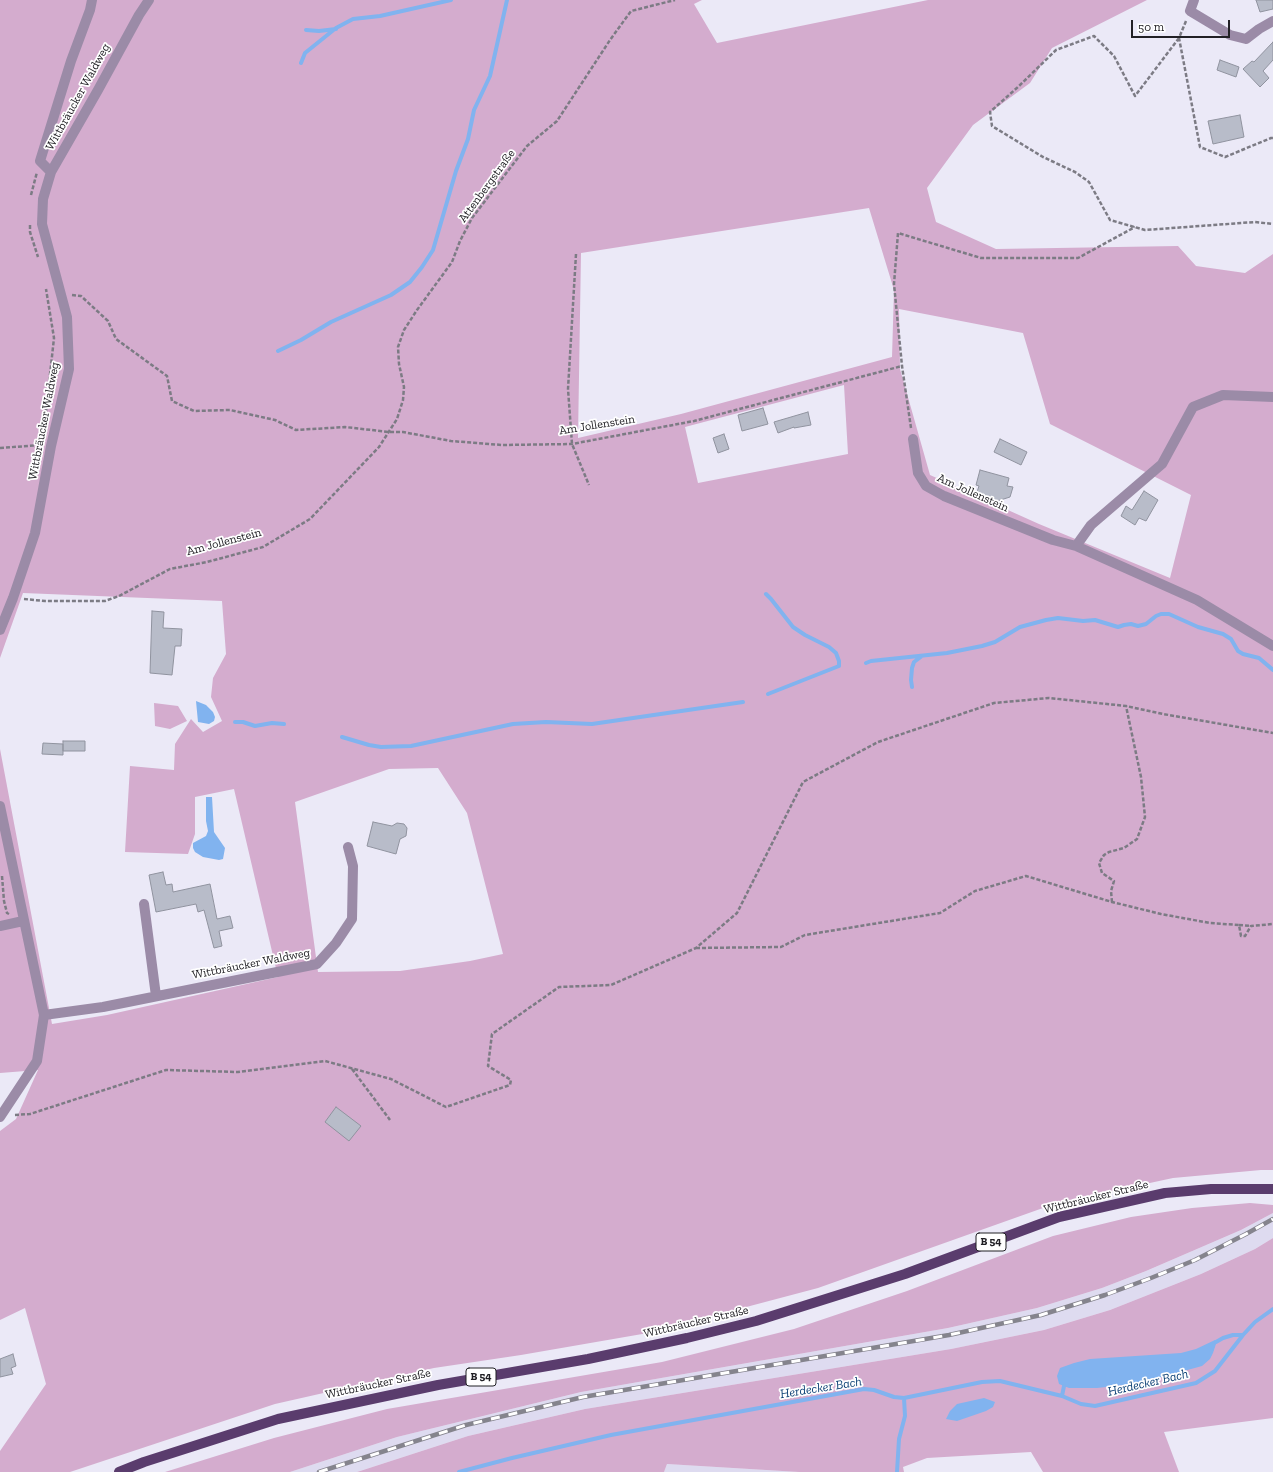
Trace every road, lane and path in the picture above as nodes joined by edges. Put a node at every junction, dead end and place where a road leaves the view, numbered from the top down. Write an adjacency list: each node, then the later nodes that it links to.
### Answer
1 (92, 0): 9 (street)
2 (149, 0): 9 (street, Wittbräucker Waldweg)
3 (675, 0): 18 (path, Attenbergstraße)
4 (1194, 0): 5 (street)
5 (1190, 11): 6 (street); 7 (path)
6 (1273, 21)
7 (1179, 38): 8 (path); 11 (path)
8 (1273, 138)
9 (51, 172): 14 (street, Wittbräucker Waldweg)
10 (1273, 224): 11 (path)
11 (1136, 227): 15 (path)
12 (576, 254): 21 (path)
13 (45, 283): 17 (path)
14 (61, 294): 18 (path); 23 (street, Wittbräucker Waldweg)
15 (902, 366): 20 (path); 21 (path, Am Jollenstein)
16 (1273, 397): 27 (street)
17 (45, 417)
18 (389, 432): 21 (path, Am Jollenstein); 28 (path, Am Jollenstein)
19 (41, 438): 22 (path)
20 (913, 439): 27 (street, Am Jollenstein)
21 (572, 444): 26 (path)
22 (40, 445): 23 (path); 24 (path); 25 (path)
23 (51, 446): 28 (street, Wittbräucker Waldweg)
24 (0, 448)
25 (39, 453)
26 (589, 485)
27 (1076, 546): 30 (street, Am Jollenstein)
28 (13, 598): 29 (street, Wittbräucker Waldweg)
29 (0, 630)
30 (1273, 646)
31 (1126, 706): 32 (path); 35 (path); 42 (path)
32 (1273, 733)
33 (0, 806): 37 (street)
34 (348, 847): 43 (street, Wittbräucker Waldweg)
35 (1112, 902): 39 (path); 42 (path)
36 (144, 904): 43 (street)
37 (24, 921): 40 (street); 44 (street)
38 (1273, 924): 41 (path)
39 (1239, 925): 41 (path); 41 (path)
40 (0, 926)
41 (1251, 926)
42 (696, 948): 45 (path)
43 (156, 996): 44 (street, Wittbräucker Waldweg)
44 (44, 1015): 46 (street)
45 (352, 1068): 46 (path); 47 (path)
46 (0, 1116)
47 (390, 1120)
48 (1273, 1189): 49 (main road, Wittbräucker Straße / B 54)
49 (119, 1472)

